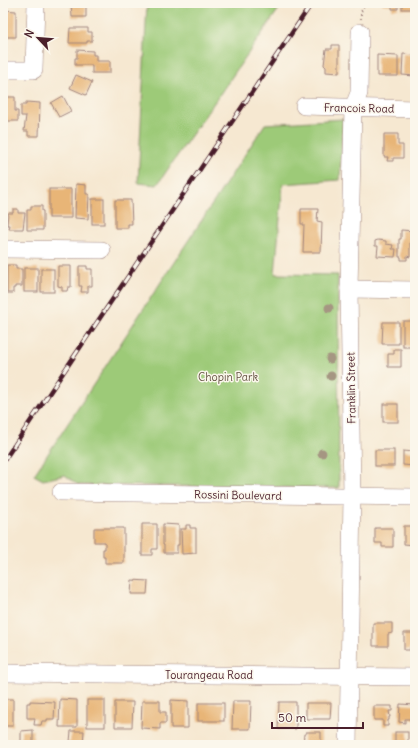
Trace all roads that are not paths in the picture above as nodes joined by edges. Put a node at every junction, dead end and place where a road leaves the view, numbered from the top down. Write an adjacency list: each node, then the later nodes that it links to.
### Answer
1 (36, 3): 3 (street)
2 (360, 32): 5 (street, Franklin Street)
3 (3, 70)
4 (304, 106): 5 (street, Francois Road)
5 (353, 108): 6 (street, Francois Road); 9 (street, Franklin Street)
6 (415, 108)
7 (3, 249): 8 (street)
8 (102, 250)
9 (349, 289): 10 (street); 12 (street, Franklin Street)
10 (415, 290)
11 (61, 492): 12 (street, Rossini Boulevard)
12 (352, 496): 13 (street, Rossini Boulevard); 15 (street, Franklin Street)
13 (415, 497)
14 (3, 673): 15 (street, Tourangeau Road)
15 (348, 676): 16 (street, Tourangeau Road); 17 (street, Franklin Street)
16 (415, 676)
17 (348, 745)

